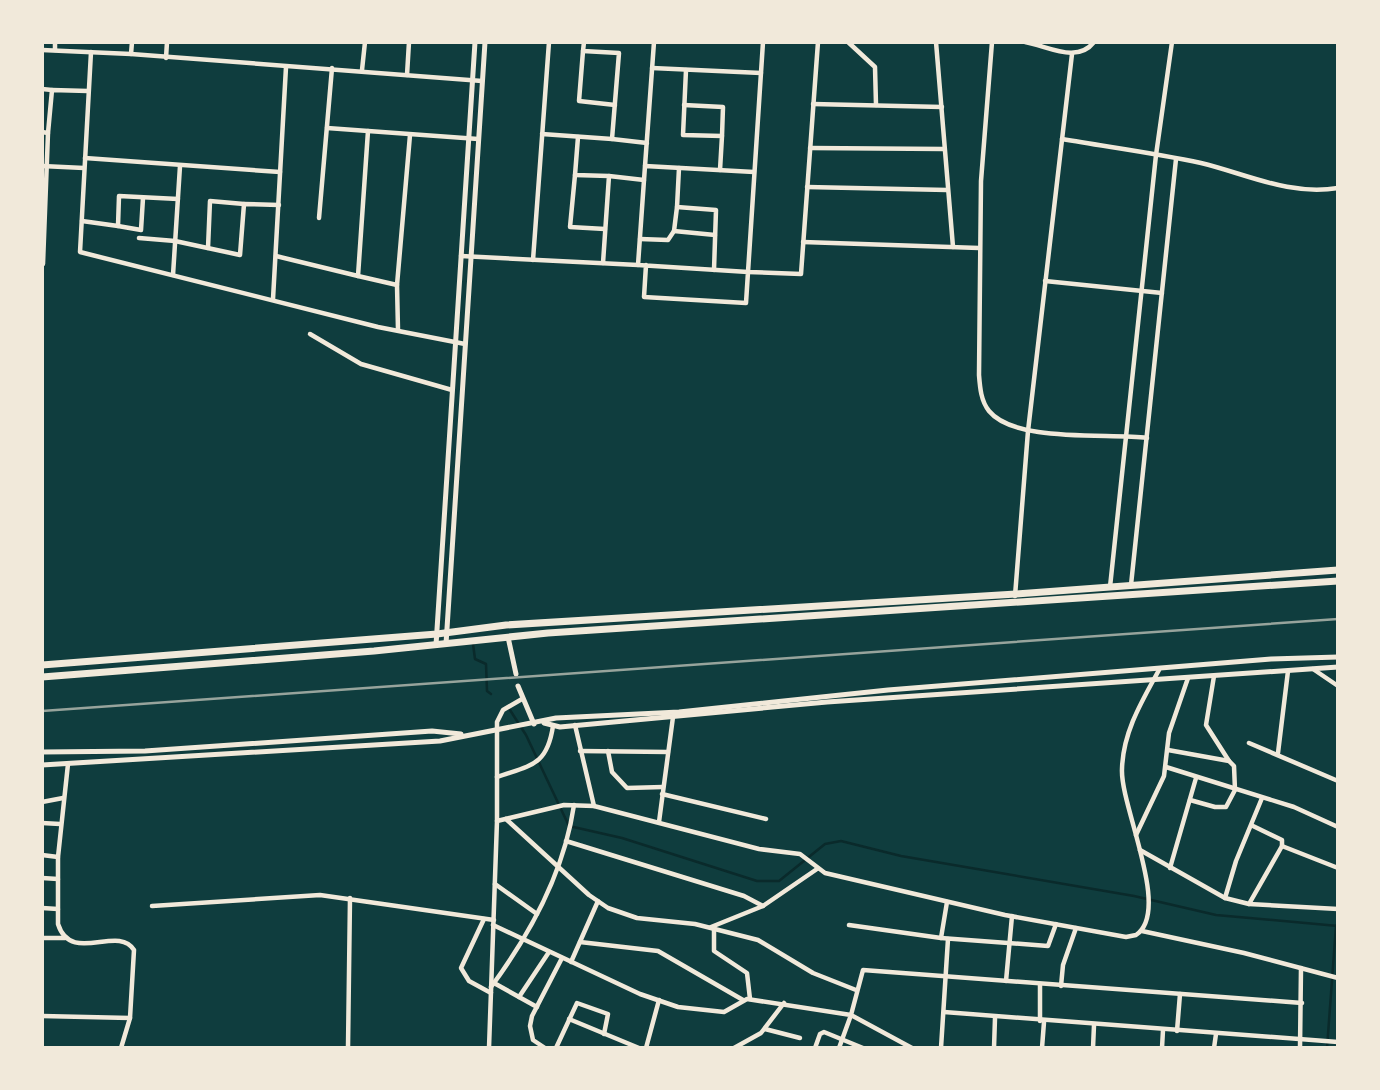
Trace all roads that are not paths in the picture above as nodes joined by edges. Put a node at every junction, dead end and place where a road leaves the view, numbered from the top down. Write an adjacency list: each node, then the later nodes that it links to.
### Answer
1 (55, 42): 21 (street)
2 (132, 42): 24 (street)
3 (167, 42): 26 (street)
4 (365, 42): 30 (street)
5 (409, 42): 33 (street)
6 (475, 42): 34 (street)
7 (485, 42): 35 (street)
8 (549, 42): 47 (street)
9 (584, 42): 22 (street)
10 (654, 42): 29 (street)
11 (762, 42): 32 (street)
12 (818, 42): 40 (street)
13 (848, 42): 42 (street)
14 (936, 42): 43 (street)
15 (992, 42): 93 (street)
16 (1026, 42): 19 (street)
17 (1094, 42): 25 (street)
18 (1172, 42): 58 (street)
19 (1038, 43): 25 (street)
20 (42, 50): 21 (street)
21 (55, 50): 23 (street)
22 (583, 51): 41 (street); 41 (street)
23 (91, 52): 24 (street); 38 (street)
24 (131, 54): 26 (street)
25 (1072, 54): 54 (street)
26 (166, 58): 27 (street)
27 (286, 67): 28 (street); 67 (street)
28 (332, 68): 30 (street); 44 (street)
29 (652, 68): 31 (street); 55 (street)
30 (362, 70): 33 (street)
31 (686, 70): 32 (street); 39 (street)
32 (761, 73): 68 (street)
33 (407, 75): 34 (street)
34 (473, 80): 35 (street); 51 (street)
35 (482, 81): 52 (street)
36 (42, 89): 37 (street)
37 (52, 90): 38 (street); 46 (street)
38 (88, 91): 59 (street)
39 (684, 104): 49 (street); 49 (street)
40 (813, 104): 42 (street); 56 (street)
41 (615, 105): 53 (street)
42 (876, 105): 43 (street)
43 (942, 107): 57 (street)
44 (327, 128): 45 (street); 81 (street)
45 (368, 131): 48 (street); 105 (street)
46 (45, 133): 61 (street)
47 (542, 134): 50 (street); 97 (street)
48 (410, 135): 51 (street); 107 (street)
49 (722, 136): 66 (street)
50 (578, 137): 53 (street); 69 (street)
51 (469, 138): 52 (street); 95 (street)
52 (478, 139): 96 (street)
53 (612, 139): 55 (street)
54 (1062, 139): 58 (street); 106 (street)
55 (647, 143): 63 (street)
56 (810, 148): 57 (street); 72 (street)
57 (944, 149): 74 (street)
58 (1156, 155): 60 (street); 108 (street)
59 (85, 158): 62 (street); 64 (street)
60 (1176, 159): 73 (street); 109 (street)
61 (45, 166): 64 (street); 77 (street)
62 (180, 166): 67 (street); 76 (street)
63 (645, 166): 65 (street); 71 (street)
64 (84, 168): 82 (street)
65 (679, 168): 66 (street); 80 (street)
66 (720, 170): 68 (street)
67 (280, 172): 79 (street)
68 (754, 172): 103 (street)
69 (575, 175): 70 (street); 84 (street)
70 (609, 176): 71 (street); 84 (street)
71 (644, 180): 88 (street)
72 (807, 187): 74 (street); 90 (street)
73 (1338, 188)
74 (947, 190): 91 (street)
75 (143, 198): 76 (street); 83 (street); 83 (street)
76 (178, 199): 89 (street)
77 (44, 201): 99 (street)
78 (244, 204): 79 (street); 92 (street); 92 (street)
79 (279, 205): 94 (street)
80 (677, 207): 85 (street); 86 (street)
81 (319, 218)
82 (81, 221): 83 (street); 104 (street)
83 (118, 226)
84 (605, 229): 98 (street)
85 (674, 231): 86 (street); 88 (street)
86 (715, 234): 102 (street)
87 (139, 238): 89 (street)
88 (640, 239): 100 (street)
89 (175, 241): 92 (street); 104 (street)
90 (803, 242): 91 (street); 103 (street)
91 (953, 247): 93 (street)
92 (208, 248)
93 (979, 248): 116 (street)
94 (276, 256): 105 (street); 110 (street)
95 (461, 256): 96 (street); 113 (street)
96 (470, 257): 97 (street); 114 (street)
97 (533, 260): 98 (street)
98 (603, 263): 100 (street)
99 (43, 264)
100 (638, 265): 101 (street)
101 (646, 265): 102 (street); 103 (street)
102 (713, 270): 103 (street)
103 (748, 272)
104 (173, 275): 110 (street)
105 (358, 276): 107 (street)
106 (1045, 281): 108 (street); 116 (street)
107 (397, 285): 111 (street)
108 (1142, 291): 109 (street); 117 (street)
109 (1162, 293): 118 (street)
110 (273, 299): 111 (street)
111 (398, 330): 113 (street)
112 (310, 334): 115 (street)
113 (455, 343): 114 (street); 115 (street)
114 (465, 344): 124 (street)
115 (452, 390): 125 (street)
116 (1028, 431): 117 (street); 123 (street)
117 (1127, 436): 118 (street); 122 (street)
118 (1147, 439): 121 (street)
119 (1338, 569): 121 (main road)
120 (1338, 581): 123 (main road)
121 (1131, 585): 122 (main road)
122 (1110, 587): 123 (main road)
123 (1015, 598): 124 (main road); 126 (main road)
124 (447, 633): 125 (main road); 127 (street)
125 (437, 634): 128 (street); 130 (main road)
126 (508, 637): 127 (main road); 135 (street)
127 (446, 644): 128 (main road)
128 (436, 645): 137 (main road)
129 (1338, 657): 133 (street)
130 (42, 665)
131 (1338, 667): 132 (street)
132 (1313, 669): 134 (street); 141 (street)
133 (1159, 670): 139 (street); 144 (street)
134 (1288, 671): 136 (street); 156 (street)
135 (516, 674)
136 (1214, 676): 138 (street); 157 (street)
137 (42, 677)
138 (1188, 678): 139 (street); 151 (street)
139 (1154, 680): 143 (street); 181 (street)
140 (518, 686): 142 (street)
141 (1338, 686)
142 (522, 699): 145 (street); 148 (street)
143 (673, 717): 146 (street); 155 (street)
144 (544, 723): 145 (street); 147 (street)
145 (534, 724): 148 (street)
146 (575, 725): 147 (street); 152 (street)
147 (553, 726): 161 (street)
148 (497, 730): 149 (street); 161 (street)
149 (463, 734): 154 (street); 158 (street)
150 (1249, 743): 156 (street)
151 (1168, 750): 157 (street); 160 (street)
152 (580, 751): 153 (street); 172 (street)
153 (608, 751): 155 (street); 164 (street)
154 (42, 752)
155 (668, 752): 164 (street)
156 (1278, 753): 163 (street)
157 (1228, 761): 165 (street)
158 (68, 764): 159 (street); 168 (street)
159 (42, 765)
160 (1166, 768): 162 (street); 181 (street)
161 (496, 777): 175 (street)
162 (1196, 778): 165 (street); 169 (street)
163 (1338, 781)
164 (663, 787): 166 (street)
165 (1235, 790): 167 (street); 169 (street)
166 (663, 794): 174 (street); 176 (street)
167 (1262, 797): 179 (street); 180 (street)
168 (63, 798): 170 (street); 178 (street)
169 (1190, 800): 188 (street)
170 (42, 802)
171 (573, 805): 172 (street); 173 (street); 182 (street)
172 (594, 806): 176 (street)
173 (505, 819): 175 (street); 187 (street)
174 (766, 819)
175 (497, 821): 193 (street)
176 (659, 822): 190 (street)
177 (42, 823): 178 (street)
178 (60, 824): 186 (street)
179 (1253, 826): 183 (street); 195 (street)
180 (1338, 827)
181 (1136, 835): 184 (street)
182 (567, 838): 187 (street); 200 (street)
183 (1282, 846): 189 (street); 198 (street)
184 (1140, 850): 188 (street); 212 (street)
185 (42, 855): 186 (street)
186 (58, 857): 192 (street)
187 (558, 866): 196 (street); 204 (street)
188 (1170, 868): 195 (street)
189 (1338, 868)
190 (817, 869): 197 (street); 200 (street)
191 (42, 878): 192 (street)
192 (58, 879): 202 (street)
193 (495, 884): 204 (street); 207 (street)
194 (349, 898): 199 (street); 206 (street); 257 (street)
195 (1225, 898): 198 (street)
196 (598, 901): 210 (street); 218 (street)
197 (947, 902): 205 (street); 215 (street)
198 (1249, 904): 203 (street)
199 (152, 906)
200 (763, 906): 210 (street)
201 (42, 908): 202 (street)
202 (58, 909): 214 (street)
203 (1338, 909)
204 (537, 914): 217 (street)
205 (1012, 916): 208 (street); 219 (street)
206 (484, 919): 207 (street); 229 (street)
207 (493, 923): 217 (street); 229 (street)
208 (1056, 924): 211 (street); 219 (street)
209 (849, 925): 215 (street)
210 (712, 928): 230 (street); 233 (street)
211 (1076, 928): 212 (street); 228 (street)
212 (1142, 931): 223 (street)
213 (42, 938): 214 (street)
214 (65, 938): 242 (street)
215 (941, 938): 216 (street)
216 (948, 939): 219 (street); 224 (street)
217 (524, 941): 220 (street); 229 (street)
218 (580, 942): 222 (street); 235 (street)
219 (1009, 944): 226 (street)
220 (549, 952): 221 (street); 232 (street)
221 (562, 958): 222 (street); 238 (street)
222 (571, 962): 234 (street)
223 (1301, 968): 225 (street); 237 (street)
224 (946, 974): 226 (street); 230 (street); 239 (street)
225 (1338, 978)
226 (1006, 981): 227 (street)
227 (1040, 985): 228 (street); 245 (street)
228 (1061, 986): 231 (street)
229 (492, 988): 232 (street); 258 (street)
230 (856, 990): 240 (street)
231 (1180, 994): 237 (street); 249 (street)
232 (519, 997): 238 (street)
233 (750, 999): 235 (street); 236 (street)
234 (659, 1000): 235 (street); 262 (street)
235 (743, 1000)
236 (784, 1003): 240 (street); 247 (street)
237 (1302, 1003): 254 (street)
238 (537, 1007): 259 (street)
239 (944, 1013): 243 (street); 268 (street)
240 (850, 1015): 253 (street); 267 (street)
241 (42, 1016): 242 (street)
242 (130, 1018): 256 (street)
243 (995, 1018): 245 (street); 269 (street)
244 (569, 1019): 250 (street); 250 (street); 260 (street)
245 (1042, 1022): 246 (street); 270 (street)
246 (1094, 1025): 248 (street); 271 (street)
247 (765, 1029): 252 (street); 263 (street)
248 (1163, 1030): 249 (street); 272 (street)
249 (1177, 1031): 251 (street)
250 (604, 1034): 261 (street)
251 (1216, 1034): 254 (street); 273 (street)
252 (800, 1038)
253 (843, 1038): 264 (street); 265 (street); 266 (street)
254 (1301, 1040): 255 (street); 274 (street)
255 (1335, 1042)
256 (121, 1048)
257 (348, 1048)
258 (489, 1048)
259 (545, 1048)
260 (556, 1048)
261 (639, 1048)
262 (646, 1048)
263 (734, 1048)
264 (815, 1048)
265 (839, 1048)
266 (863, 1048)
267 (912, 1048)
268 (942, 1048)
269 (994, 1048)
270 (1042, 1048)
271 (1093, 1048)
272 (1162, 1048)
273 (1214, 1048)
274 (1300, 1048)

